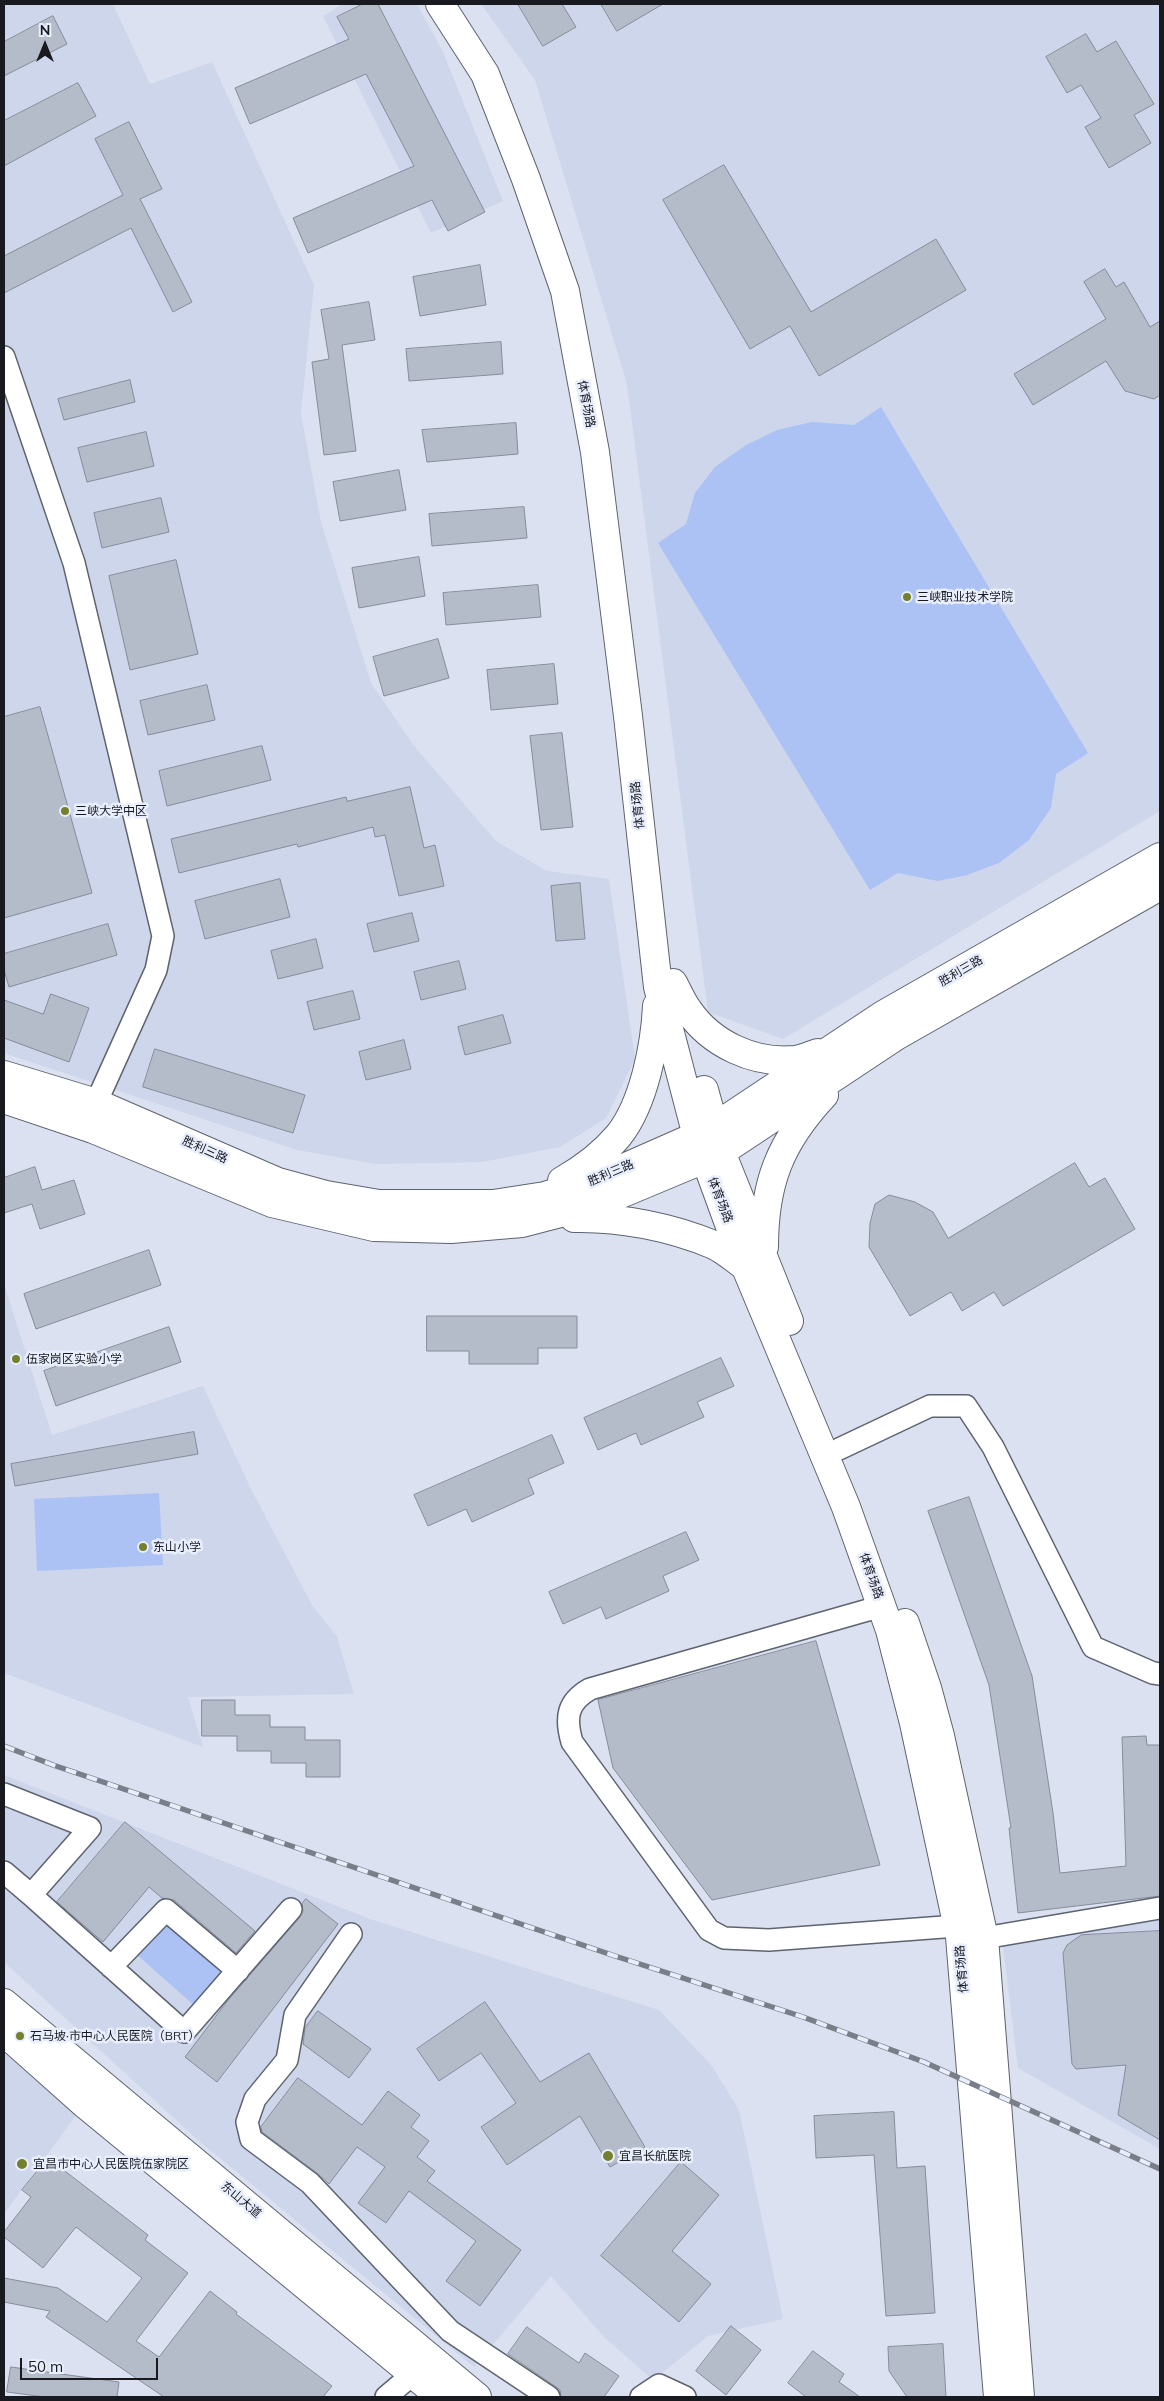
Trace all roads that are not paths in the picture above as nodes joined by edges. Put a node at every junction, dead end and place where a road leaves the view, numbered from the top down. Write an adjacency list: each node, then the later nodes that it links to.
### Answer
1 (440, 4): 6 (main road, 体育场路)
2 (458, 4): 6 (main road, 体育场路)
3 (4, 357): 10 (street)
4 (1160, 857): 7 (main road, 胜利三路)
5 (1160, 886): 7 (main road, 胜利三路)
6 (665, 985): 7 (main road); 11 (main road, 体育场路); 12 (main road)
7 (844, 1056): 11 (main road, 胜利三路); 13 (main road)
8 (4, 1075): 10 (main road, 胜利三路)
9 (4, 1099): 12 (main road, 胜利三路)
10 (96, 1103): 12 (main road, 胜利三路)
11 (709, 1144): 12 (main road, 胜利三路); 13 (main road, 体育场路)
12 (536, 1208): 13 (main road)
13 (755, 1263): 14 (main road, 体育场路); 15 (main road, 体育场路)
14 (839, 1449): 16 (street); 24 (main road, 体育场路)
15 (882, 1606): 22 (main road, 体育场路); 22 (street)
16 (1160, 1674)
17 (4, 1794): 19 (street)
18 (4, 1872): 19 (street)
19 (31, 1895): 25 (street)
20 (1160, 1908): 24 (street)
21 (291, 1909): 26 (street)
22 (957, 1926): 36 (main road, 体育场路)
23 (351, 1934): 29 (street)
24 (984, 1938): 37 (main road, 体育场路)
25 (111, 1967): 26 (street); 26 (street)
26 (238, 1971)
27 (4, 2003): 30 (main road, 东山大道)
28 (4, 2032): 30 (main road, 东山大道)
29 (450, 2331): 30 (street); 33 (street)
30 (424, 2382): 31 (street); 32 (main road, 东山大道)
31 (386, 2397)
32 (477, 2397)
33 (549, 2397)
34 (641, 2397): 35 (street)
35 (685, 2397)
36 (998, 2397)
37 (1020, 2397)

